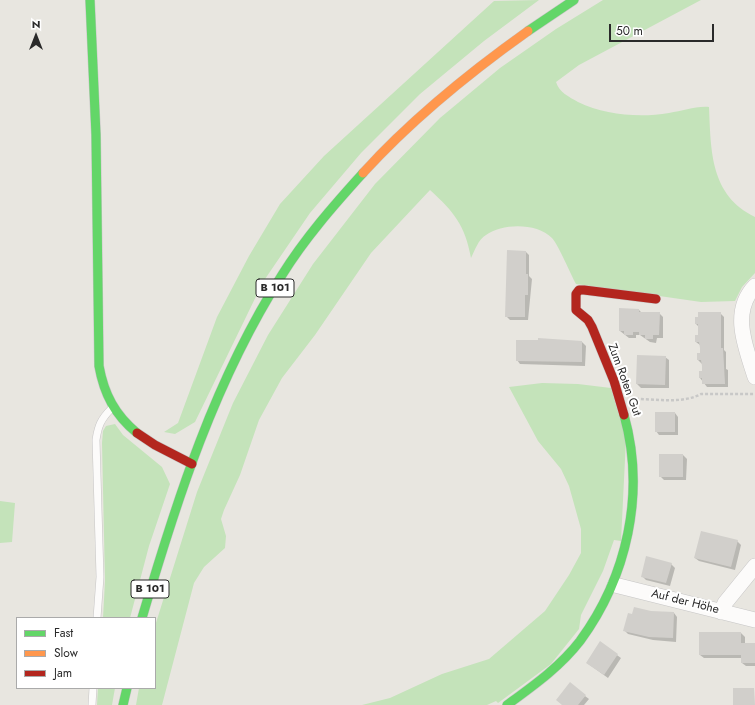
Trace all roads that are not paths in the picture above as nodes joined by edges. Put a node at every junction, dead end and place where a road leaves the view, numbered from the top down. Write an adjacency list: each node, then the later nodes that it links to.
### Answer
1 (90, 0): 6 (street)
2 (574, 0): 7 (street, B 101)
3 (755, 286): 5 (street)
4 (656, 299): 9 (street, Zum Roten Gut)
5 (755, 377)
6 (113, 408): 7 (street); 11 (lane)
7 (192, 464): 12 (street, B 101)
8 (755, 566): 10 (street)
9 (615, 585): 10 (street, Auf der Höhe); 18 (street)
10 (721, 612): 13 (street, Auf der Höhe)
11 (97, 617)
12 (142, 617)
13 (755, 620)
14 (93, 689): 16 (lane)
15 (127, 689): 17 (street)
16 (92, 705)
17 (123, 705)
18 (507, 705)

